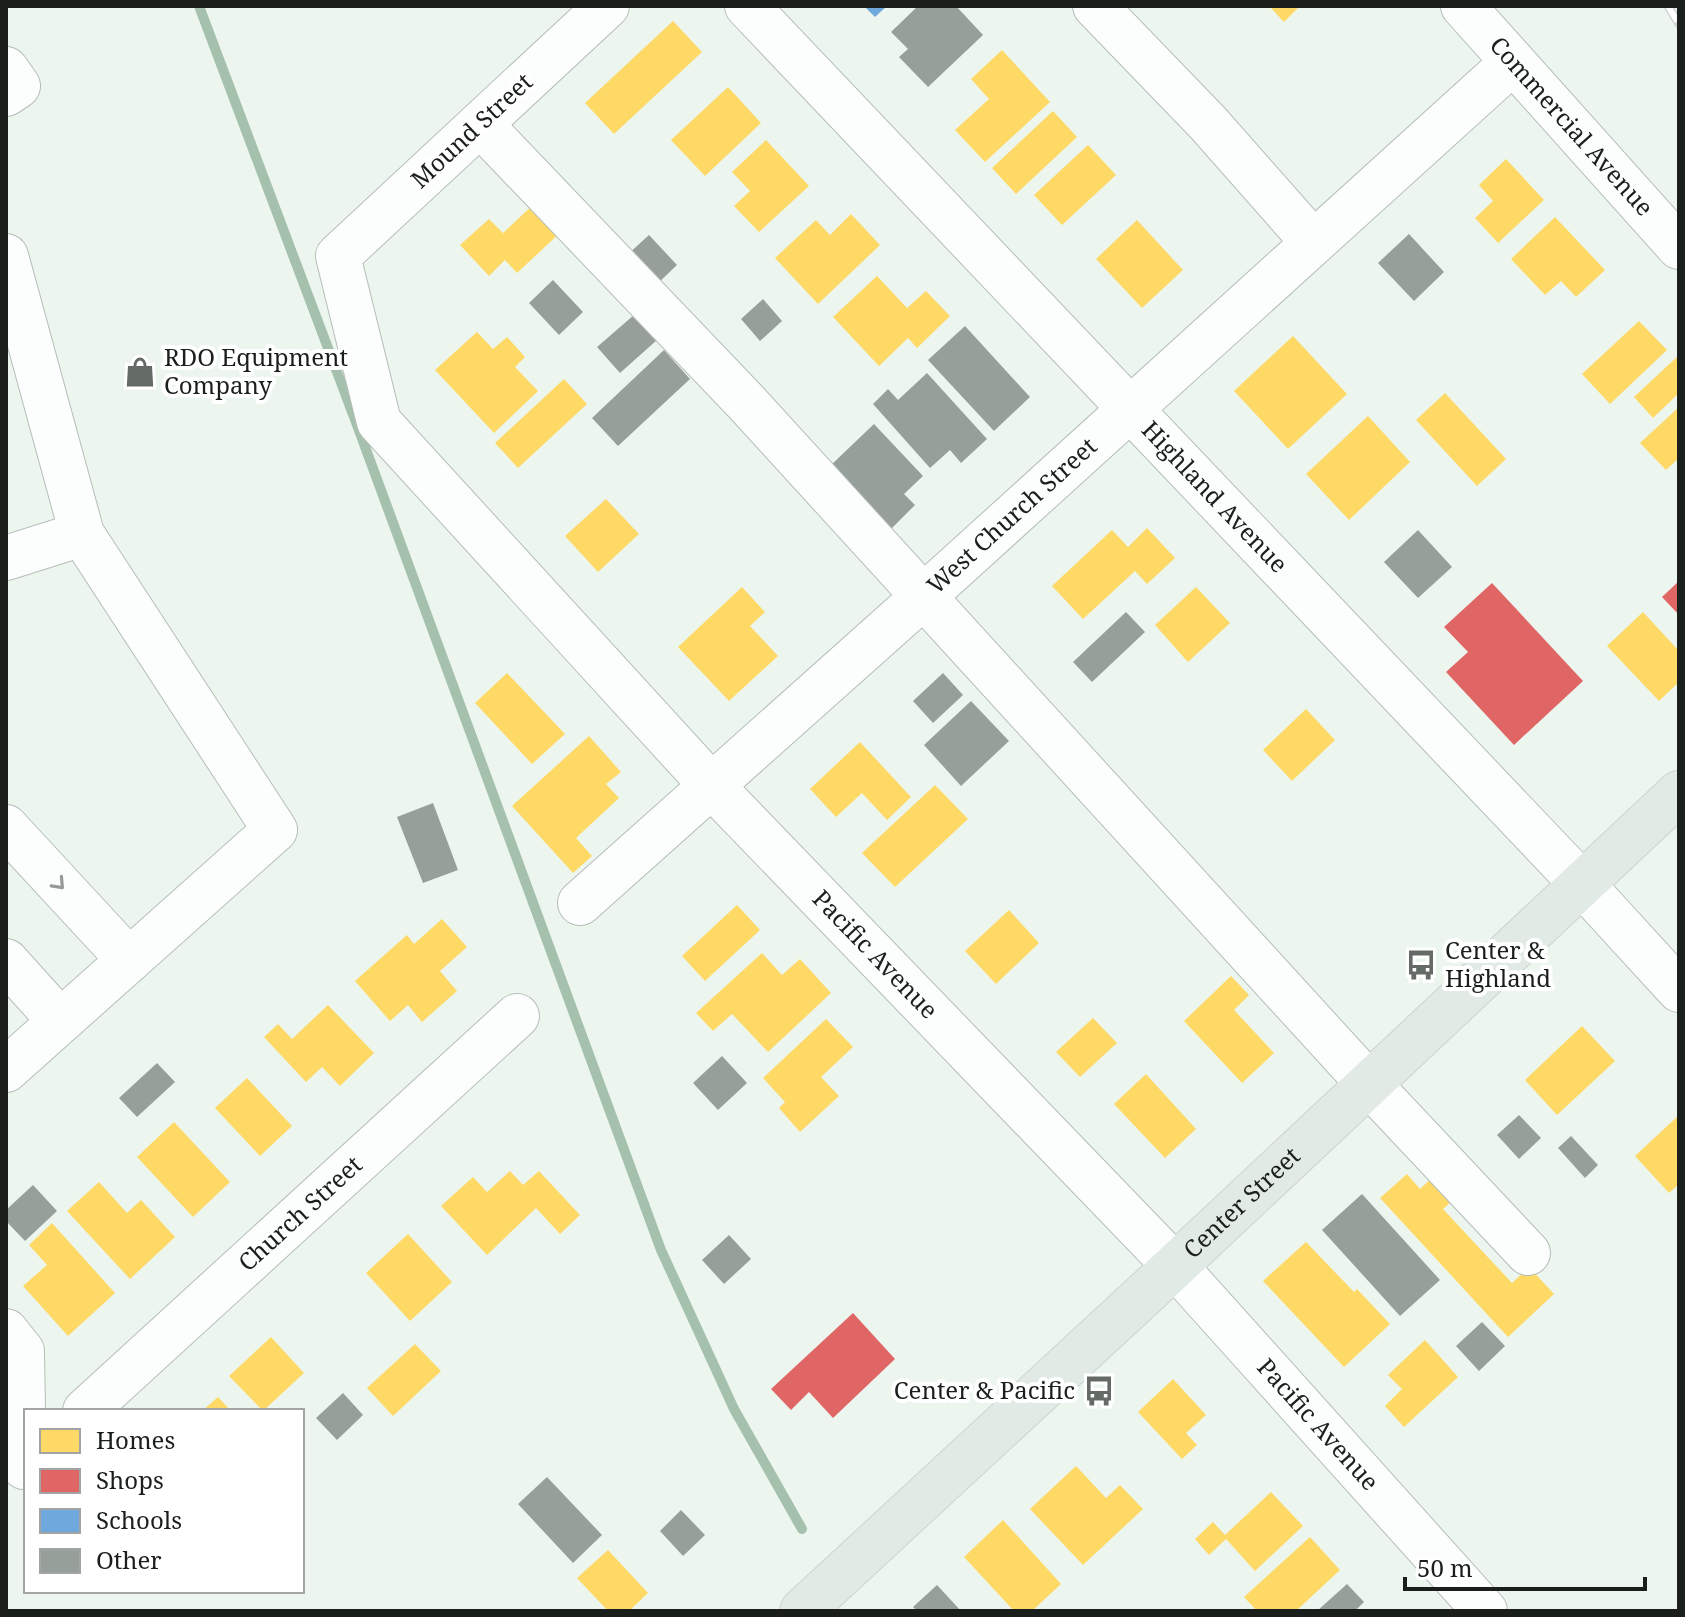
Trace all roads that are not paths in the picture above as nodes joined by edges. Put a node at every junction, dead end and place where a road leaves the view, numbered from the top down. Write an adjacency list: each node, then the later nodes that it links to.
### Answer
1 (607, 6): 8 (street, Mound Street)
2 (747, 6): 13 (street, Highland Avenue)
3 (1095, 6): 9 (street)
4 (1463, 6): 5 (street, Commercial Avenue)
5 (1513, 62): 9 (street, West Church Street); 10 (street, Commercial Avenue)
6 (6, 69): 7 (street)
7 (6, 94)
8 (480, 124): 12 (street, Mound Street); 16 (street)
9 (1313, 242): 13 (street, West Church Street)
10 (1679, 247)
11 (6, 256): 14 (street)
12 (338, 256): 17 (street, Pacific Avenue)
13 (1129, 409): 16 (street, West Church Street); 20 (street, Highland Avenue)
14 (82, 534): 15 (street); 22 (street)
15 (6, 558)
16 (923, 597): 17 (street, West Church Street); 28 (street)
17 (711, 785): 21 (street, West Church Street); 30 (street, Pacific Avenue)
18 (1679, 793): 20 (main road, Center Street)
19 (6, 827): 22 (street, one-way to 22)
20 (1582, 884): 24 (street, Highland Avenue); 28 (main road, Center Street)
21 (580, 903)
22 (129, 960): 26 (street)
23 (6, 961): 26 (street)
24 (1679, 990)
25 (517, 1016): 32 (street, Church Street)
26 (60, 1021): 27 (street)
27 (6, 1070)
28 (1369, 1084): 29 (street); 30 (main road, Center Street)
29 (1528, 1253)
30 (1175, 1266): 34 (main road, Center Street); 35 (street, Pacific Avenue)
31 (6, 1331): 33 (street)
32 (87, 1409)
33 (19, 1472)
34 (802, 1611)
35 (1485, 1611)

